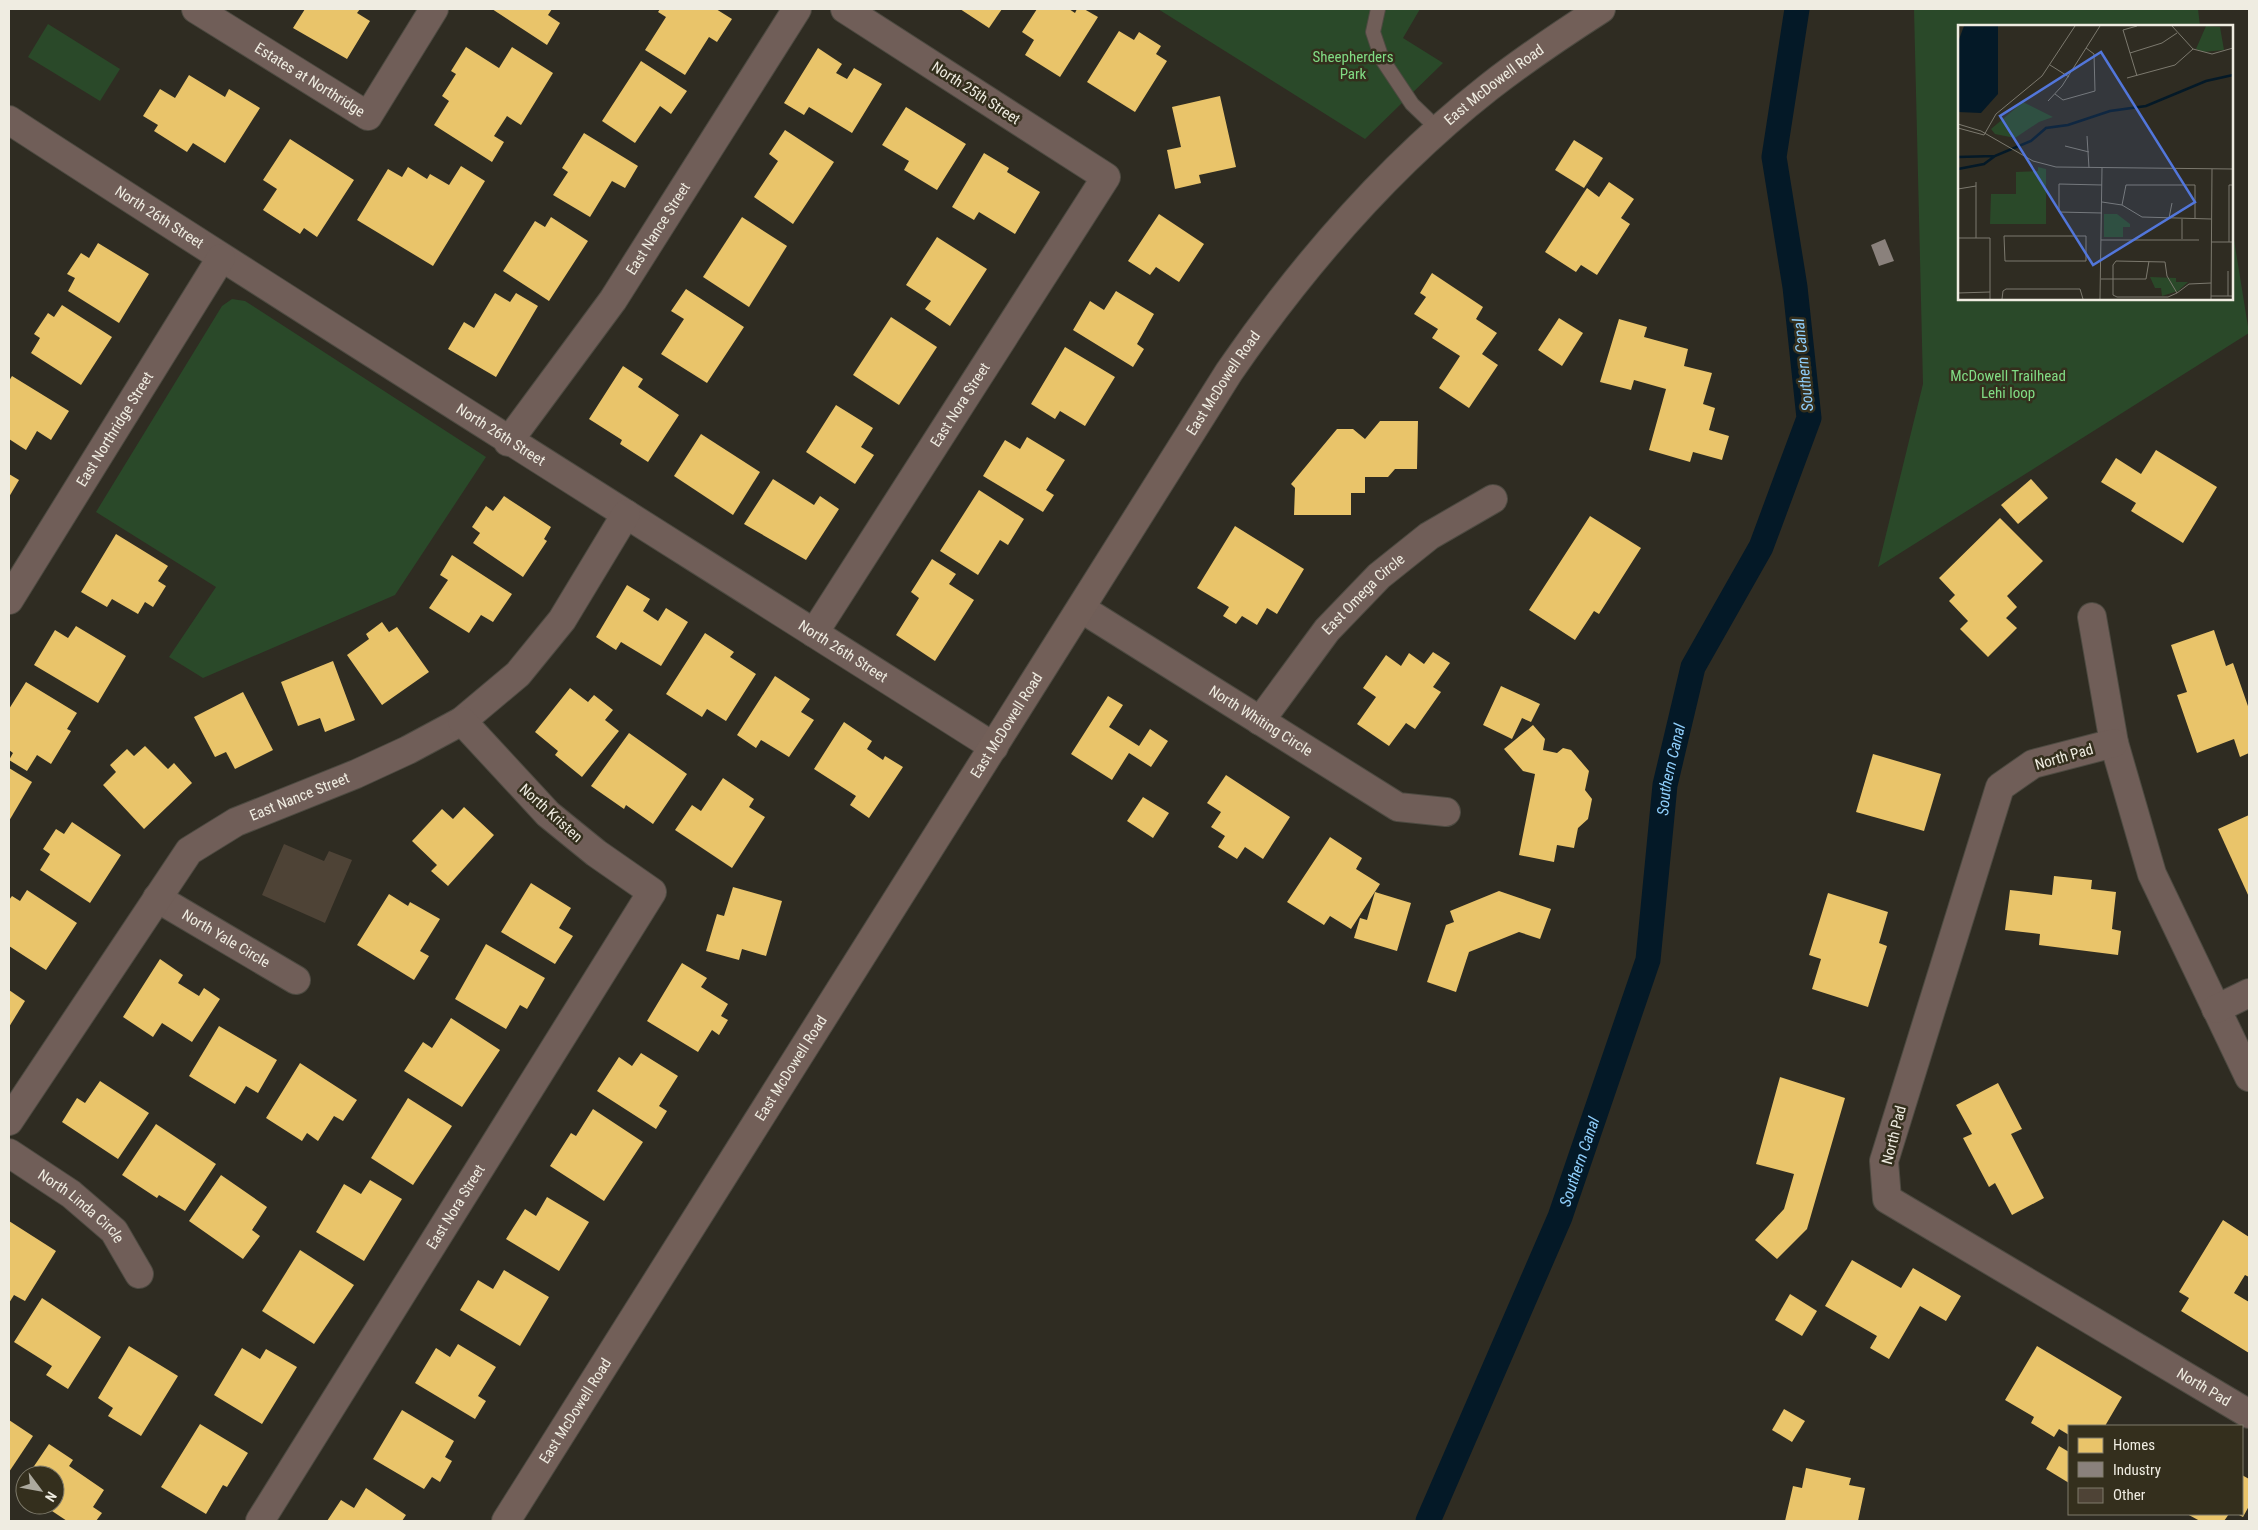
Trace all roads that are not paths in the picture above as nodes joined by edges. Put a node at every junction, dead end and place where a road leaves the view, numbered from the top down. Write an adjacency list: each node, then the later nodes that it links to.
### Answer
1 (196, 9): 2 (street, Estates at Northridge)
2 (434, 9)
3 (797, 9): 11 (street, East Nance Street)
4 (845, 9): 9 (street, North 25th Street)
5 (1378, 9): 8 (lane)
6 (1601, 9): 8 (main road, East McDowell Road)
7 (9, 120): 10 (street, North 26th Street)
8 (1439, 130): 15 (main road, East McDowell Road)
9 (1106, 177): 17 (street, East Nora Street)
10 (221, 258): 11 (street, North 26th Street); 14 (street, East Northridge Street)
11 (508, 442): 13 (street, North 26th Street)
12 (1493, 499): 19 (street, East Omega Circle)
13 (626, 514): 17 (street, North 26th Street); 18 (street, East Nance Street)
14 (9, 600)
15 (1082, 609): 19 (street, North Whiting Circle); 21 (main road, East McDowell Road)
16 (2092, 617): 20 (street, North Pad)
17 (814, 633): 21 (street, North 26th Street)
18 (462, 721): 23 (street, North Kristen); 24 (street, East Nance Street)
19 (1260, 721): 22 (street, North Whiting Circle)
20 (2114, 743): 27 (street, North Pad); 32 (street, North Pad)
21 (994, 747): 34 (main road, East McDowell Road)
22 (1446, 812)
23 (652, 892): 33 (street, East Nora Street)
24 (157, 898): 25 (street, North Yale Circle); 29 (street, East Nance Street)
25 (296, 980)
26 (2249, 993): 27 (street)
27 (2216, 1009): 28 (street, North Pad)
28 (2249, 1077)
29 (9, 1121)
30 (9, 1154): 31 (street, North Linda Circle)
31 (139, 1274)
32 (2249, 1414)
33 (260, 1521)
34 (506, 1521)

